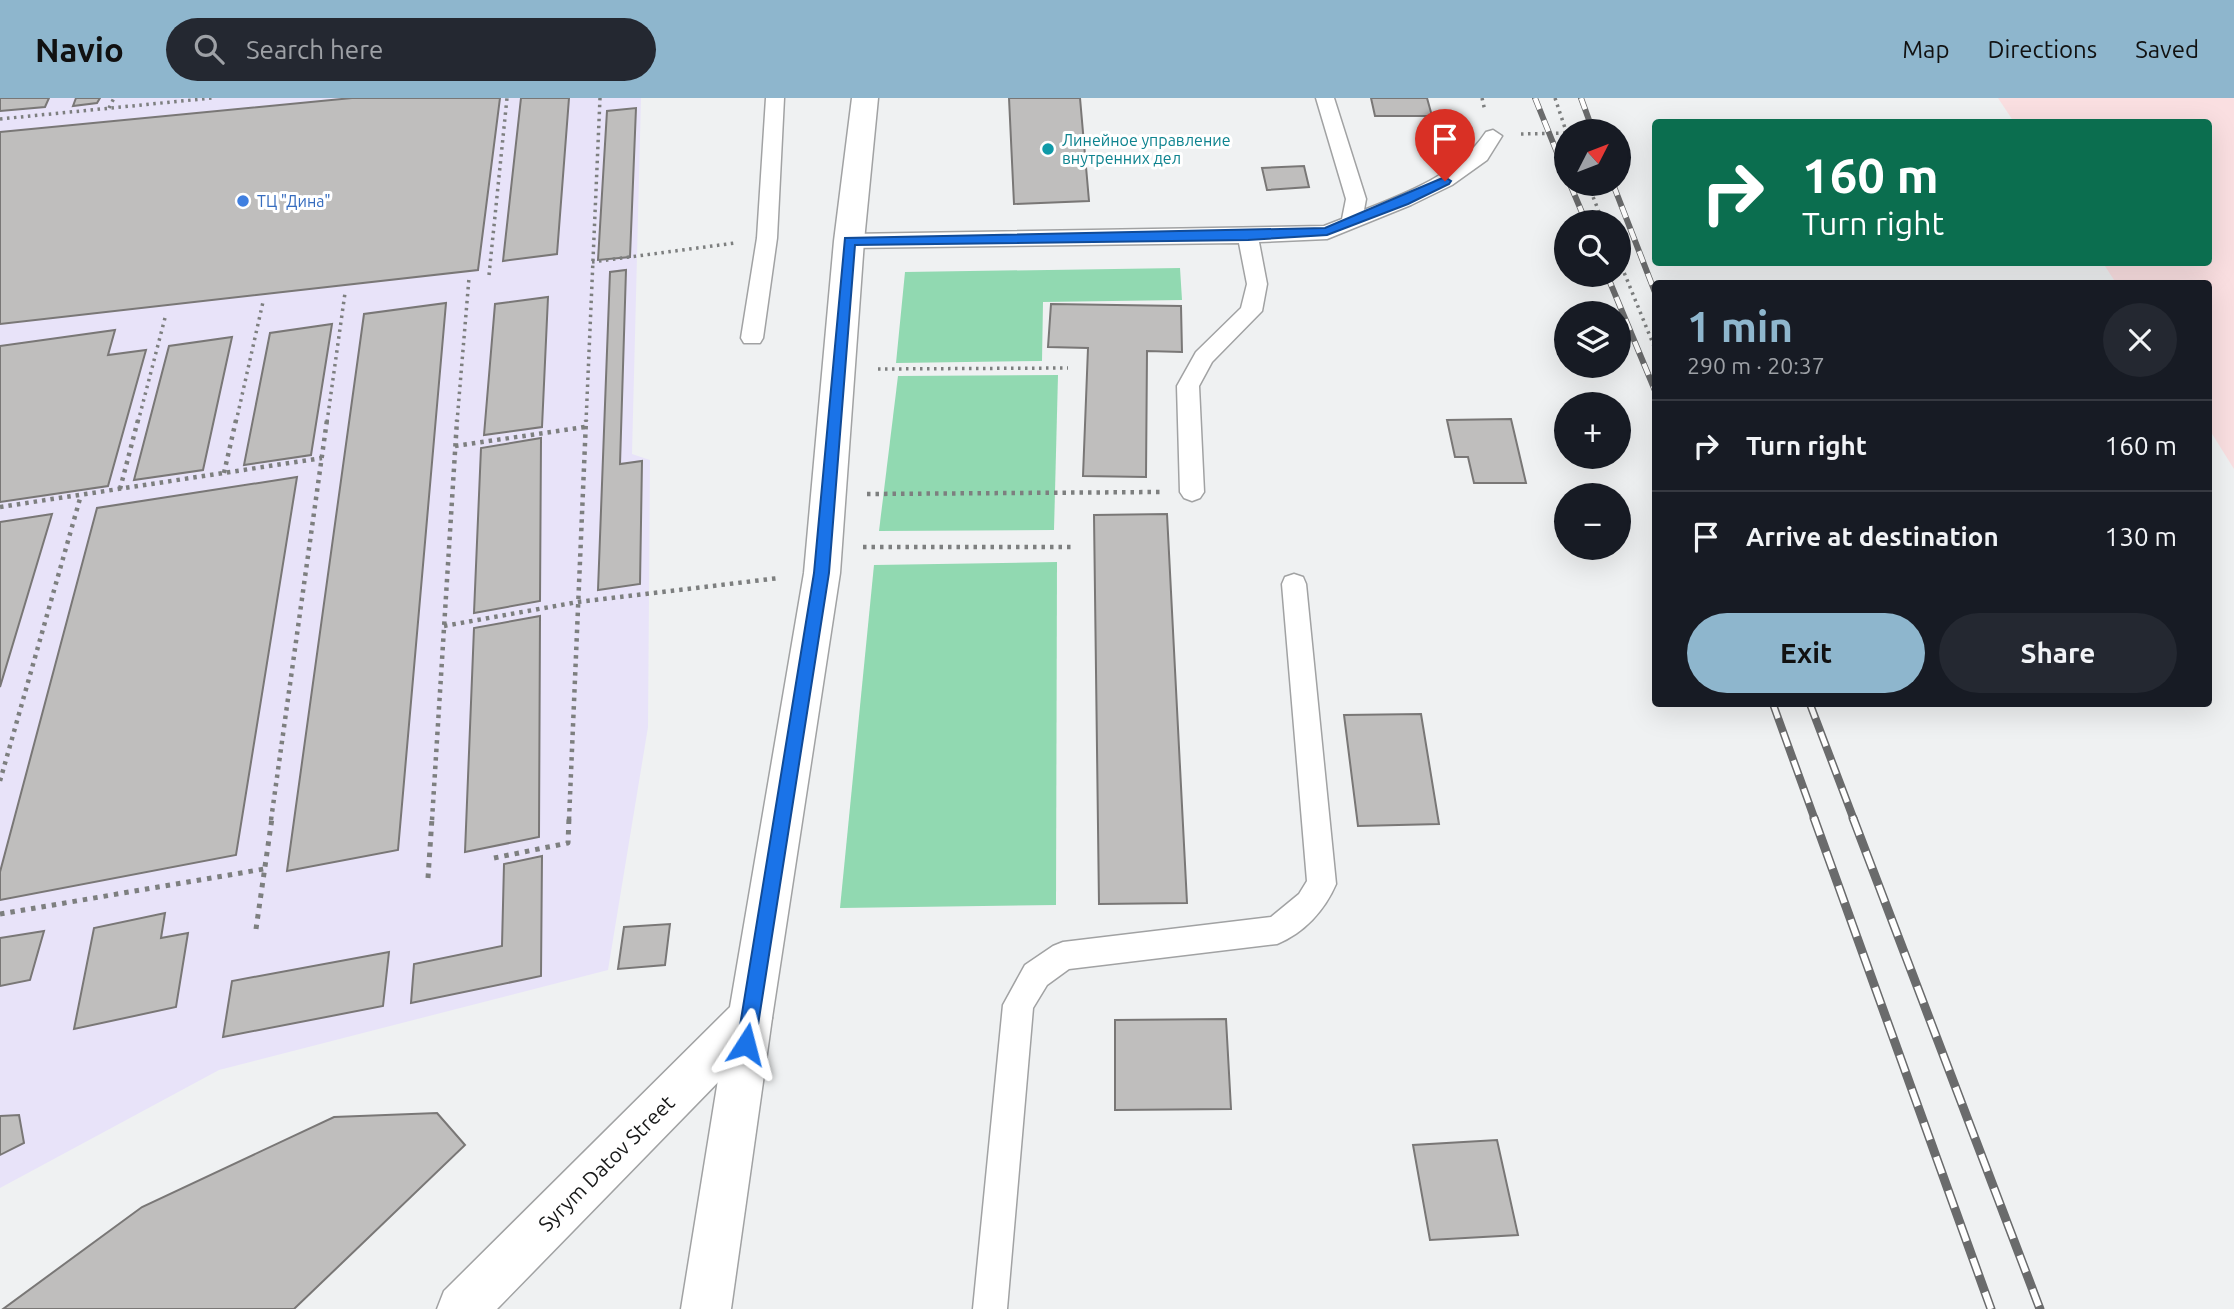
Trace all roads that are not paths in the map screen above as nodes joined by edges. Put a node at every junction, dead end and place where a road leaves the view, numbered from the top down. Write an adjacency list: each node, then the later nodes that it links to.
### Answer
1 (775, 98): 8 (lane)
2 (1325, 98): 5 (lane)
3 (868, 102): 7 (main road)
4 (1493, 136): 5 (lane)
5 (1352, 219): 6 (lane)
6 (1248, 236): 7 (lane); 9 (lane)
7 (849, 241): 11 (main road)
8 (752, 338)
9 (1192, 492)
10 (1294, 584): 14 (lane)
11 (750, 1018): 12 (main road, Syrym Datov Street); 13 (main road)
12 (462, 1309)
13 (706, 1309)
14 (990, 1309)

